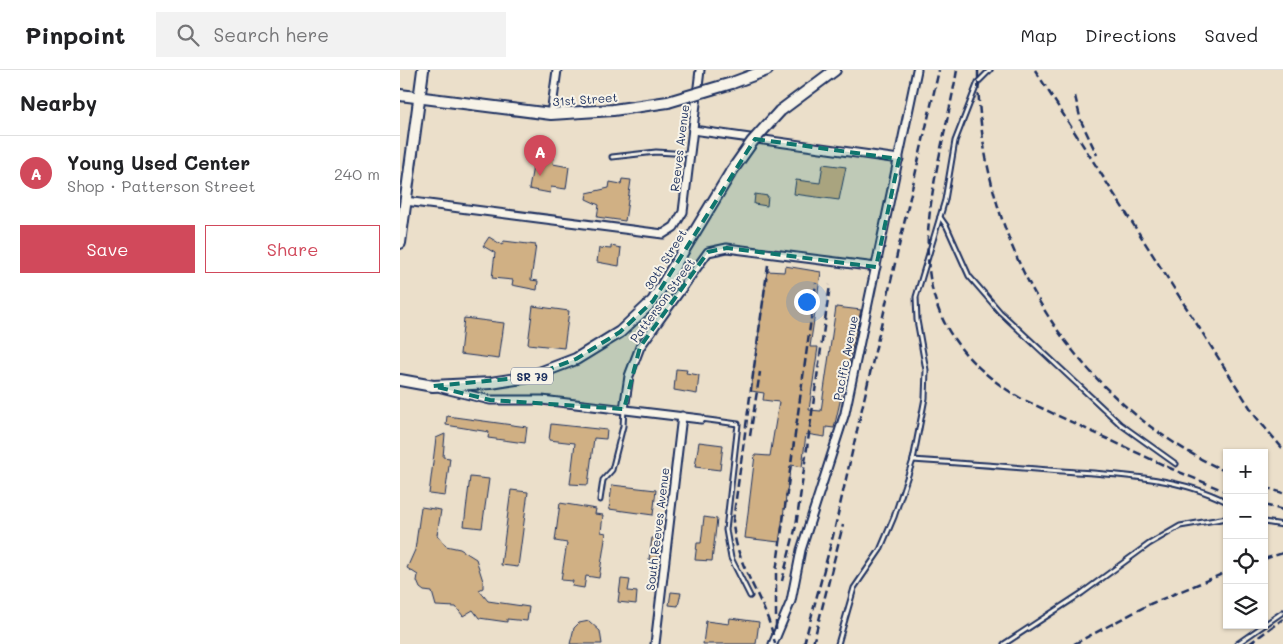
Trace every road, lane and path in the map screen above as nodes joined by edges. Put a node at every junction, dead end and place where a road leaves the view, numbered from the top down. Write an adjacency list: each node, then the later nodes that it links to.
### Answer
1 (423, 70): 9 (main road)
2 (557, 70): 10 (street)
3 (700, 70): 11 (street, Reeves Avenue)
4 (767, 70): 10 (main road, 31st Street, bridge)
5 (835, 70): 20 (main road, 30th Street / SR 79, bridge)
6 (917, 70): 14 (street, Pacific Avenue)
7 (990, 70): 16 (lane)
8 (400, 95): 9 (main road, 31st Street)
9 (419, 98): 10 (main road, 31st Street); 15 (main road)
10 (550, 114)
11 (693, 130): 12 (street, Reeves Avenue); 14 (street)
12 (690, 154): 13 (lane); 15 (street, Reeves Avenue)
13 (612, 157)
14 (900, 159): 18 (street, Pacific Avenue)
15 (405, 201): 17 (main road)
16 (940, 217): 24 (lane); 25 (lane)
17 (400, 237)
18 (876, 267): 21 (street, Patterson Street); 34 (street, Pacific Avenue)
19 (400, 380): 20 (main road, 30th Street / SR 79)
20 (433, 386): 21 (street, 30th Street)
21 (624, 409): 22 (street, 30th Street); 26 (lane)
22 (682, 416): 23 (street, 30th Street); 33 (street, South Reeves Avenue)
23 (701, 419): 31 (lane)
24 (913, 460): 27 (lane); 35 (lane)
25 (1176, 464)
26 (600, 500)
27 (1223, 500)
28 (1223, 519): 36 (lane)
29 (1268, 523): 30 (lane)
30 (1283, 525)
31 (750, 596)
32 (1283, 612): 37 (lane)
33 (656, 644)
34 (773, 644)
35 (838, 644)
36 (1004, 644)
37 (1237, 644)

